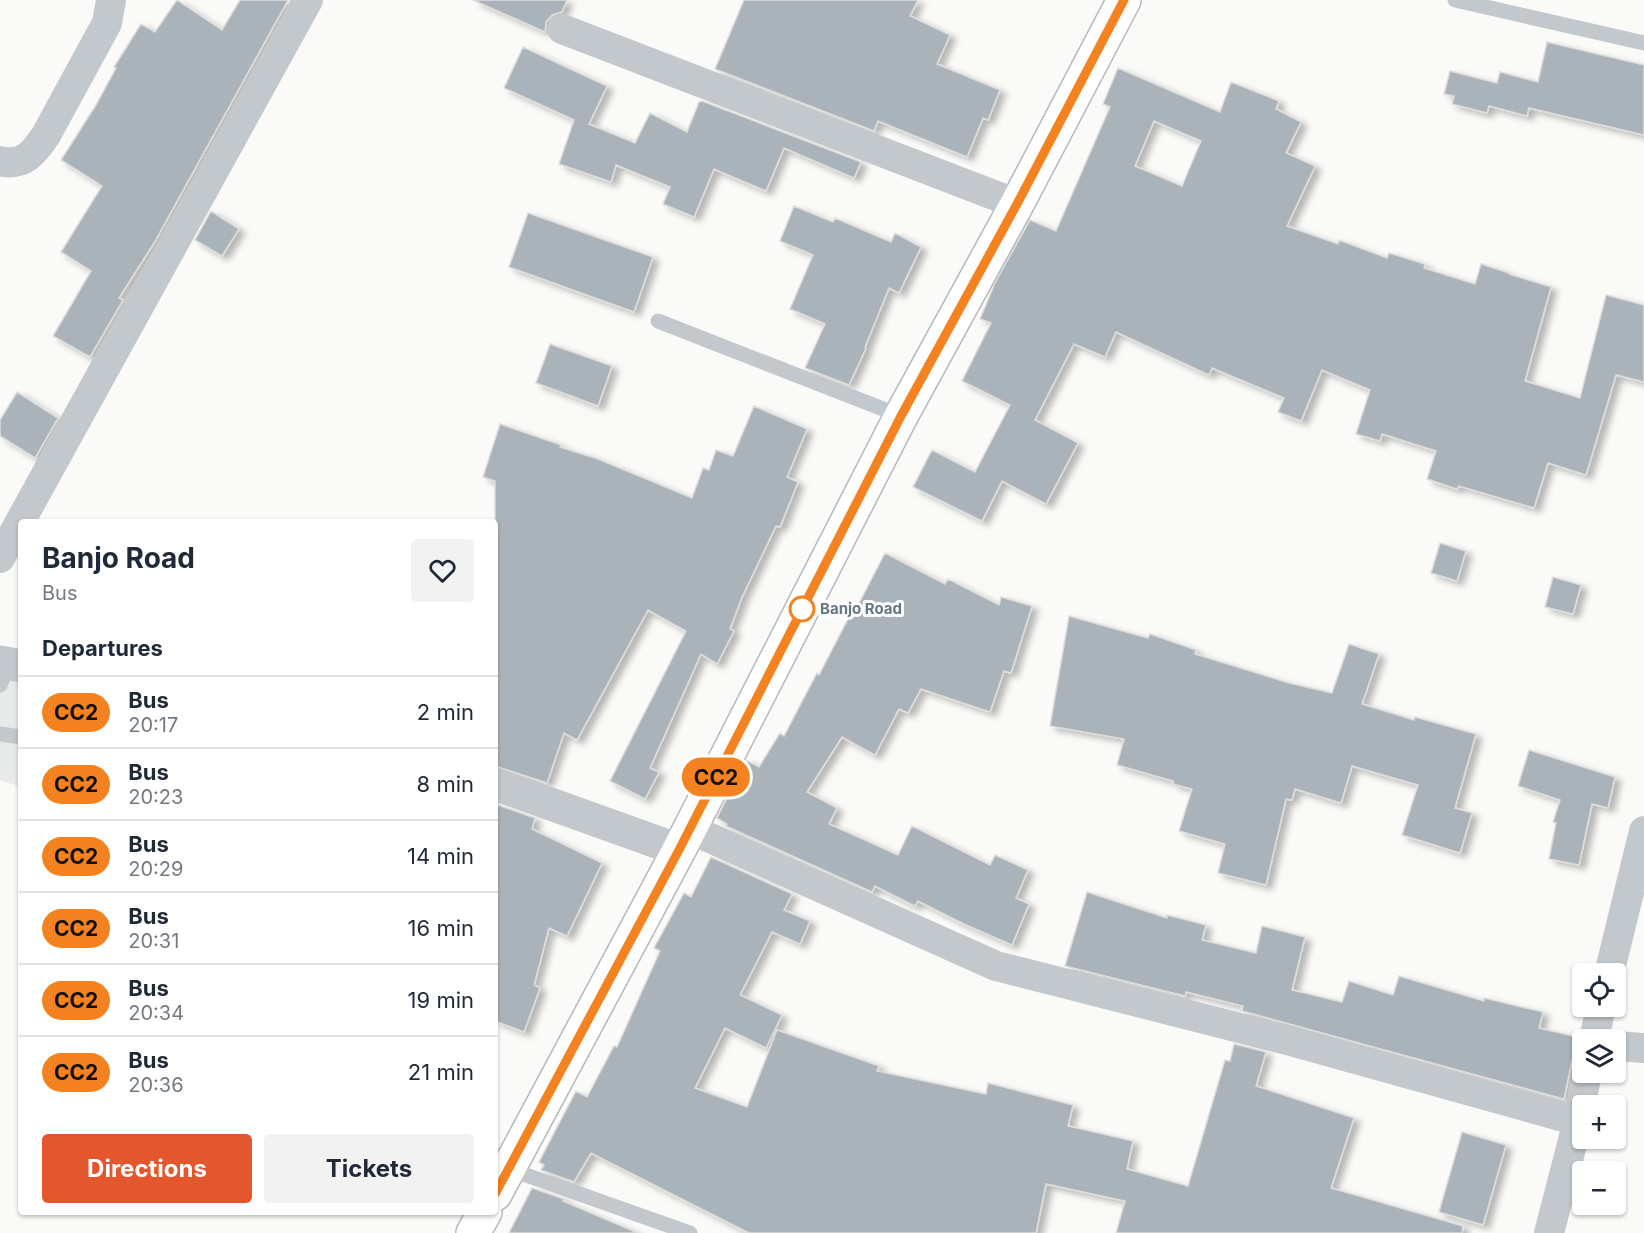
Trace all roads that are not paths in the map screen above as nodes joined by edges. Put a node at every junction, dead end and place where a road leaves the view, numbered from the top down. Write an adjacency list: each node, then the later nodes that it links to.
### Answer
1 (111, 0): 7 (street)
2 (308, 0): 11 (street)
3 (1124, 0): 8 (highway)
4 (1455, 0): 6 (lane)
5 (562, 29): 8 (street)
6 (1644, 43)
7 (0, 161)
8 (1017, 204): 10 (highway)
9 (658, 321): 10 (lane)
10 (901, 416): 18 (highway)
11 (22, 519)
12 (18, 525): 13 (street)
13 (0, 558)
14 (0, 734): 15 (lane)
15 (18, 737)
16 (498, 785): 18 (street)
17 (1644, 831): 19 (street)
18 (685, 839): 22 (street); 24 (highway)
19 (1612, 963)
20 (1626, 1047): 21 (street)
21 (1644, 1048)
22 (1572, 1119)
23 (1572, 1144): 28 (street)
24 (502, 1181): 27 (lane)
25 (483, 1215): 26 (highway)
26 (473, 1233)
27 (690, 1233)
28 (1549, 1233)

